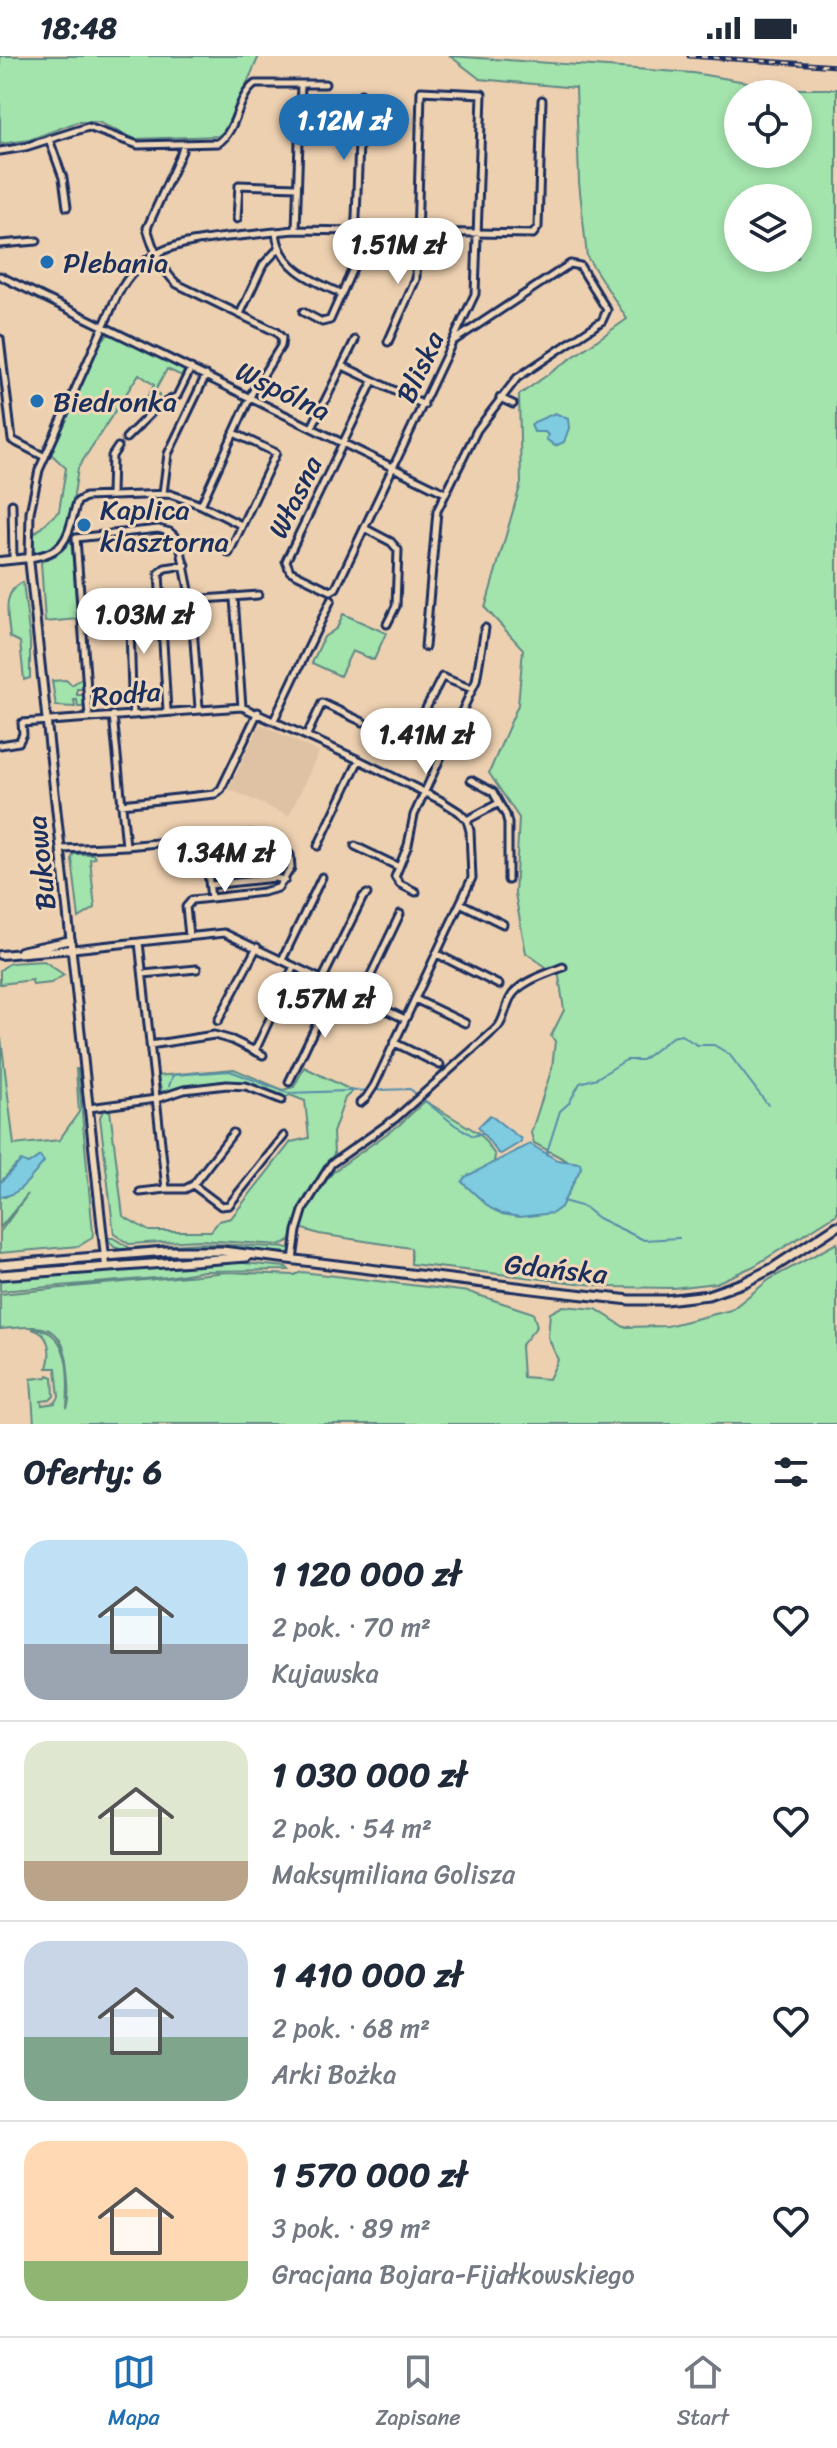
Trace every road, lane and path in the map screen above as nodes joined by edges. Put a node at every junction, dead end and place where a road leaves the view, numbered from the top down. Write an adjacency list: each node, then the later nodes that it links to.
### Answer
1 (301, 84): 2 (street); 6 (street); 8 (street)
2 (325, 84)
3 (361, 94): 12 (street)
4 (542, 100): 15 (street)
5 (49, 139): 6 (street); 7 (street); 9 (street)
6 (183, 144): 19 (street)
7 (0, 151)
8 (297, 187): 10 (street); 11 (street)
9 (67, 207)
10 (237, 219)
11 (296, 230): 12 (street); 13 (street)
12 (356, 231): 14 (street); 21 (street)
13 (276, 232): 18 (street); 19 (street)
14 (417, 232): 15 (street); 15 (street, Bliska); 30 (street)
15 (478, 233): 24 (street, Bliska)
16 (37, 241): 17 (street)
17 (0, 244)
18 (278, 249): 21 (street); 23 (street)
19 (157, 252): 23 (street); 25 (street, Bukowa)
20 (0, 276): 25 (street, Wspólna)
21 (342, 294): 22 (street)
22 (303, 312)
23 (240, 314): 36 (street)
24 (466, 316): 26 (street); 29 (street, Bliska)
25 (103, 326): 32 (street, Wspólna); 45 (street, Bukowa)
26 (478, 326): 29 (street); 37 (street)
27 (0, 339): 35 (street)
28 (355, 340): 31 (street)
29 (454, 341): 39 (street, Bliska)
30 (388, 342)
31 (343, 366): 34 (street); 40 (street)
32 (191, 368): 33 (street, Wspólna); 42 (street)
33 (206, 375): 36 (street, Wspólna); 47 (street)
34 (373, 381): 39 (street); 43 (street, Własna)
35 (3, 394): 45 (street)
36 (251, 397): 40 (street, Wspólna); 41 (street)
37 (500, 398): 38 (street); 48 (street)
38 (513, 404)
39 (424, 405): 46 (street, Bliska)
40 (312, 427): 43 (street, Wspólna)
41 (234, 433): 51 (street); 52 (street)
42 (126, 438)
43 (343, 443): 46 (street, Wspólna); 59 (street, Własna)
44 (118, 447): 49 (street)
45 (45, 457): 55 (street, Bukowa)
46 (395, 468): 48 (street, Wspólna); 53 (street, Bliska)
47 (163, 493): 49 (street); 51 (street)
48 (445, 493): 67 (street)
49 (111, 495): 55 (street)
50 (12, 504): 56 (street)
51 (201, 505): 52 (street)
52 (241, 525): 54 (street)
53 (366, 529): 59 (street, Bliska); 65 (street)
54 (229, 553)
55 (29, 558): 56 (street); 76 (street, Bukowa)
56 (13, 559): 57 (street)
57 (0, 561)
58 (186, 565): 62 (street); 64 (street); 75 (street)
59 (331, 591)
60 (258, 595): 61 (street)
61 (234, 598): 62 (street); 69 (street)
62 (191, 600): 70 (street)
63 (331, 600): 77 (street)
64 (159, 601): 71 (street); 73 (street)
65 (387, 624)
66 (485, 628): 68 (street)
67 (425, 647)
68 (472, 689): 79 (street); 84 (street)
69 (242, 707): 70 (street, Rodła); 72 (street, Rodła)
70 (199, 708): 71 (street, Rodła)
71 (167, 711): 73 (street, Rodła)
72 (258, 712): 77 (street, Rodła); 86 (street)
73 (133, 713): 74 (street, Rodła)
74 (113, 715): 75 (street, Rodła); 86 (street)
75 (89, 717): 76 (street, Rodła)
76 (48, 720): 81 (street); 92 (street, Bukowa)
77 (274, 720): 80 (street, Rodła)
78 (363, 722): 80 (street)
79 (413, 734)
80 (307, 735): 82 (street, Rodła)
81 (0, 745)
82 (359, 760): 84 (street, Rodła); 90 (street)
83 (471, 780): 85 (street)
84 (425, 792): 87 (street, Rodła); 93 (street)
85 (499, 803): 87 (street); 96 (street)
86 (121, 804): 89 (street)
87 (467, 820): 101 (street)
88 (204, 839): 89 (street); 95 (street); 97 (street)
89 (126, 846): 92 (street)
90 (318, 846)
91 (355, 846): 93 (street)
92 (62, 849): 105 (street, Bukowa)
93 (399, 867): 98 (street)
94 (322, 877): 111 (street)
95 (285, 880): 97 (street); 100 (street)
96 (508, 880)
97 (210, 885): 100 (street)
98 (416, 892)
99 (367, 894): 116 (street)
100 (211, 898): 104 (street)
101 (462, 904): 103 (street); 109 (street)
102 (400, 914): 119 (street)
103 (503, 924)
104 (189, 936): 106 (street); 107 (street)
105 (71, 940): 108 (street, Bukowa); 110 (street)
106 (139, 942): 108 (street); 115 (street)
107 (260, 946): 111 (street); 122 (street)
108 (73, 949): 110 (street); 133 (street, Bukowa)
109 (437, 954): 117 (street); 120 (street)
110 (1, 955)
111 (282, 960): 112 (street)
112 (294, 966): 116 (street); 126 (street)
113 (563, 967): 142 (street)
114 (197, 969): 115 (street)
115 (143, 974): 125 (street)
116 (322, 980): 118 (street)
117 (499, 985)
118 (335, 986): 119 (street); 129 (street)
119 (360, 998): 121 (street)
120 (415, 999): 121 (street); 123 (street)
121 (405, 1019): 124 (street)
122 (218, 1021)
123 (465, 1023)
124 (395, 1043): 128 (street); 132 (street)
125 (150, 1045): 126 (street); 130 (street)
126 (255, 1051): 127 (street)
127 (263, 1055)
128 (440, 1065)
129 (289, 1082)
130 (156, 1099): 131 (street); 133 (street); 137 (street)
131 (282, 1100)
132 (360, 1103)
133 (89, 1108): 140 (street, Bukowa)
134 (233, 1133): 136 (street)
135 (284, 1136): 136 (street)
136 (193, 1185): 137 (street)
137 (166, 1189): 138 (street)
138 (140, 1192)
139 (837, 1226): 142 (main road, Gdańska)
140 (105, 1256): 141 (main road, Gdańska); 143 (main road, Gdańska); 144 (street, Bukowa)
141 (253, 1257): 142 (main road, Gdańska); 144 (main road, Gdańska)
142 (293, 1261)
143 (0, 1265)
144 (106, 1266): 145 (main road, Gdańska)
145 (0, 1275)

